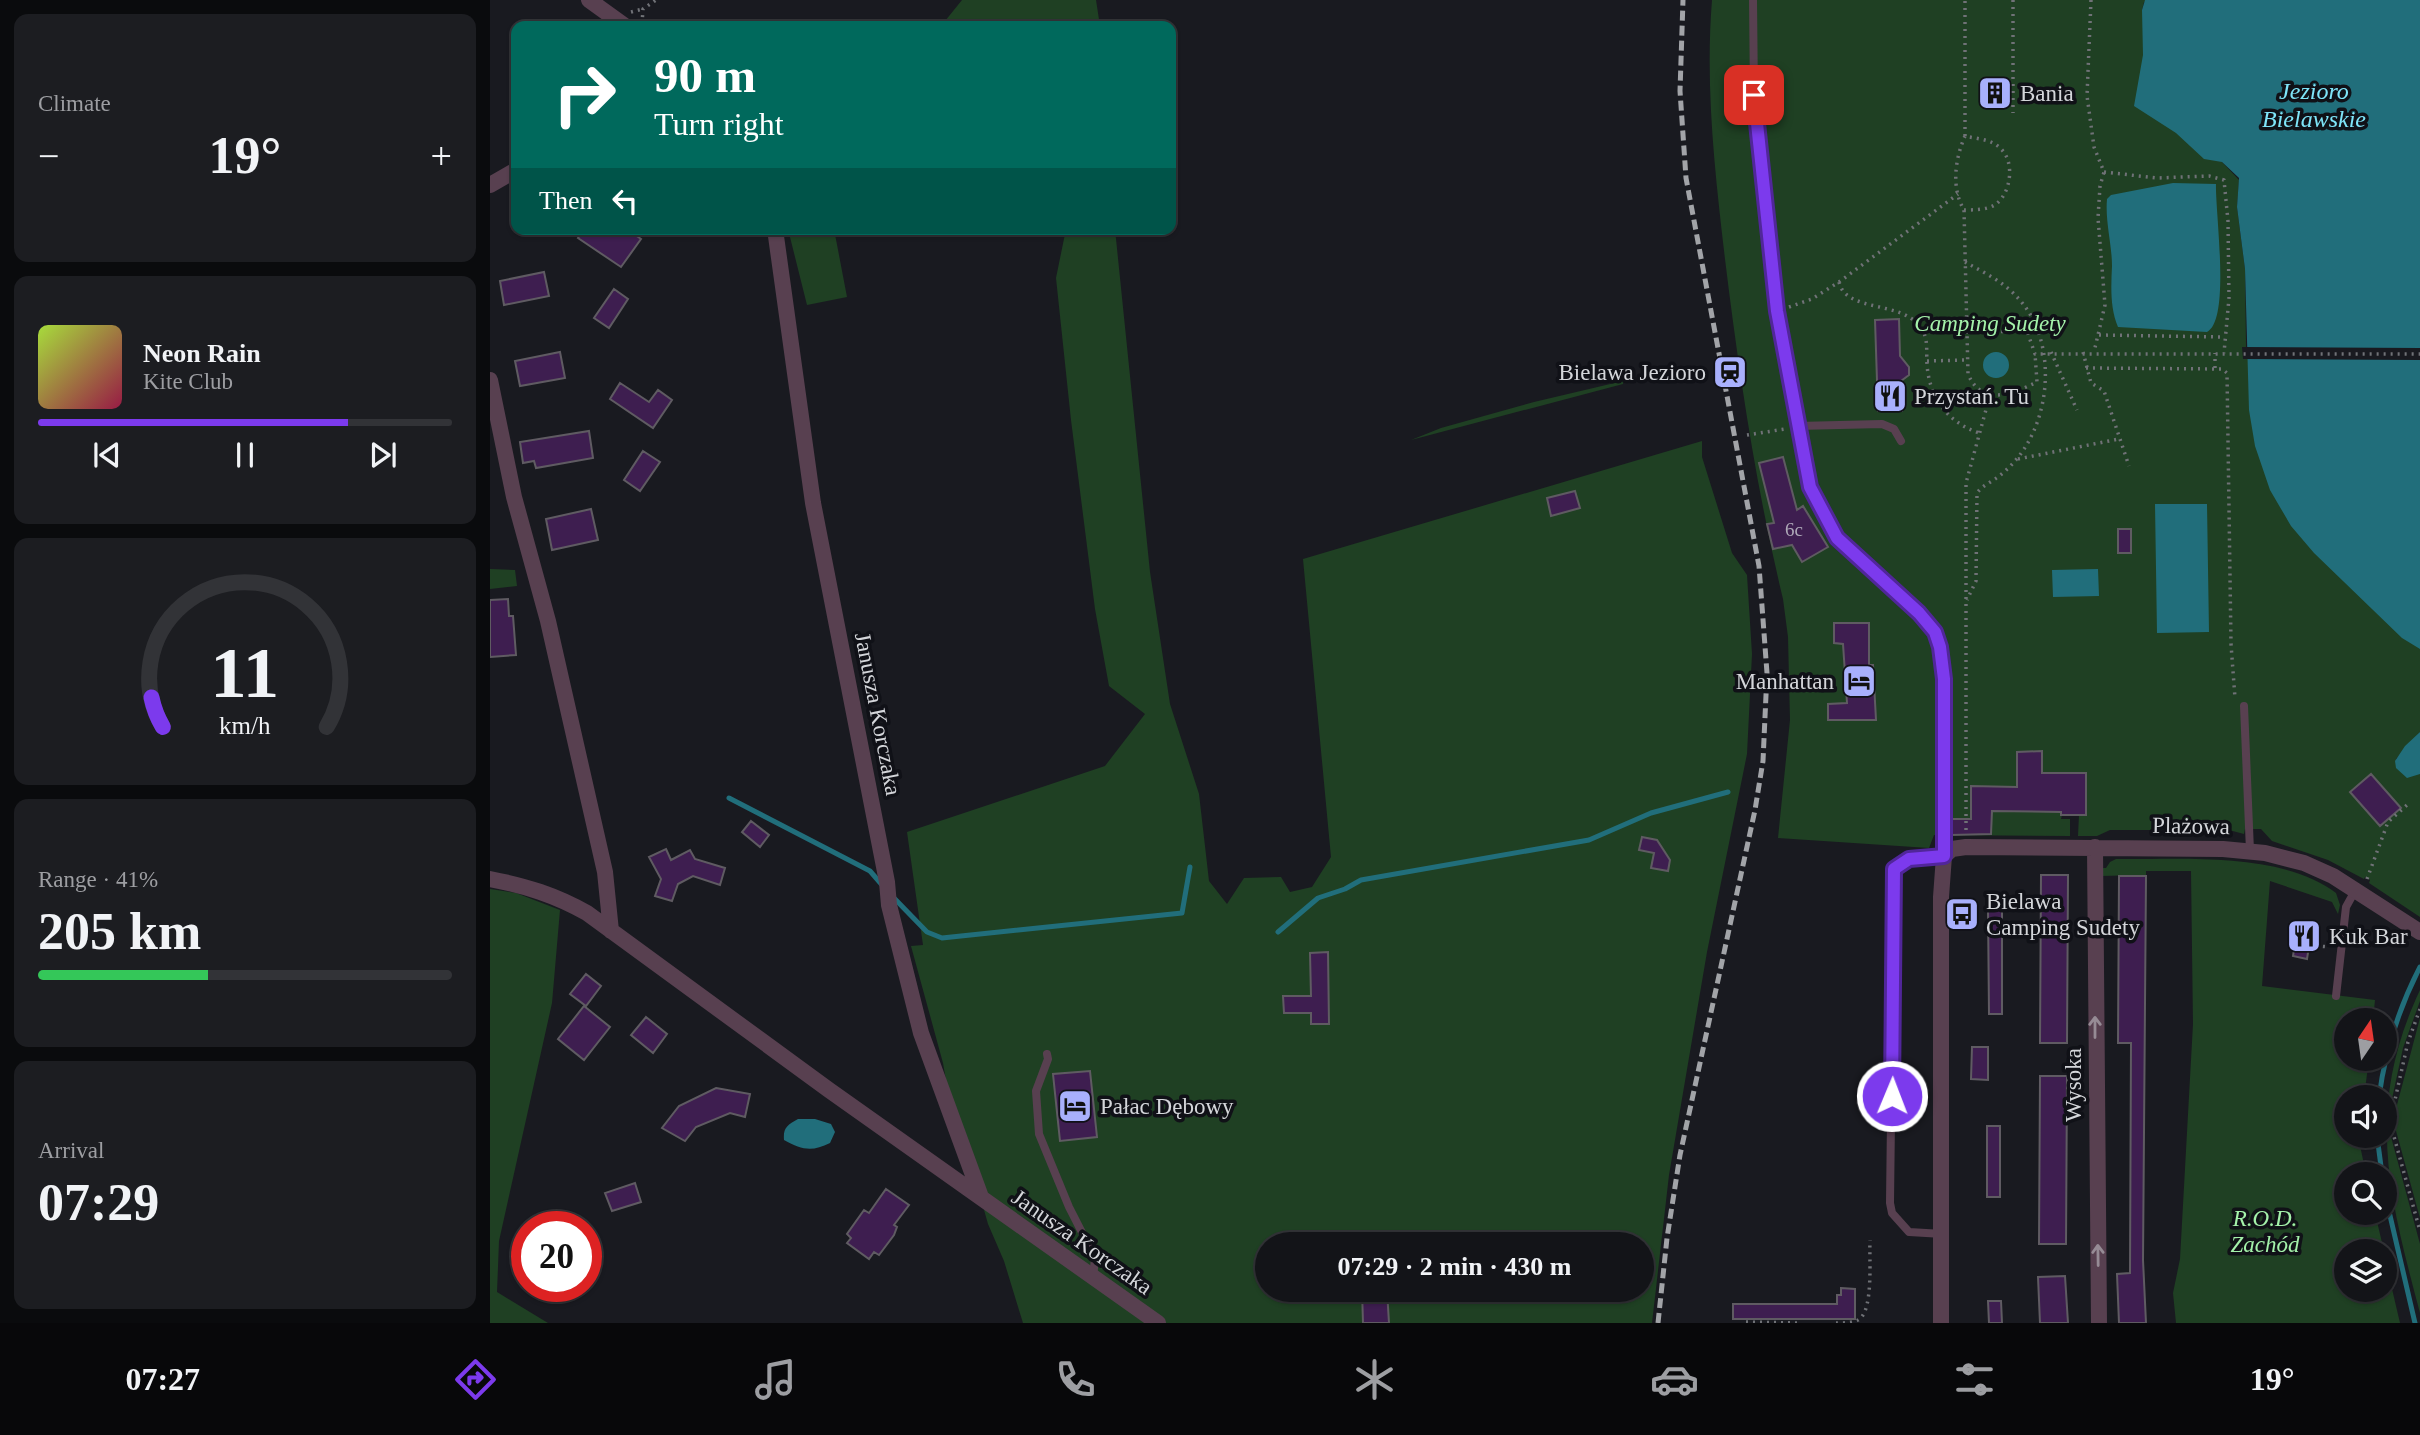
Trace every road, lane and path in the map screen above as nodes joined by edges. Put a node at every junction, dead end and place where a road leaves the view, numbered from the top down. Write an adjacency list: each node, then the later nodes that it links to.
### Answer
1 (589, 0): 7 (street)
2 (656, 0): 8 (path)
3 (1753, 0): 19 (lane)
4 (1965, 0): 10 (path)
5 (2013, 0): 9 (path)
6 (2091, 0): 11 (path)
7 (618, 21)
8 (642, 21)
9 (2013, 113)
10 (1965, 136): 14 (path); 15 (path)
11 (2104, 172): 21 (path); 22 (path)
12 (511, 173): 13 (street)
13 (490, 186)
14 (1958, 194): 15 (path); 18 (path)
15 (1964, 210): 17 (path)
16 (776, 235): 61 (street, Janusza Korczaka)
17 (1965, 262): 20 (path); 26 (path)
18 (1839, 282): 19 (path); 32 (path)
19 (1777, 311): 38 (lane)
20 (1966, 332): 29 (path); 31 (path)
21 (2099, 335): 22 (path); 25 (path)
22 (2224, 337): 28 (path)
23 (2051, 352): 24 (path); 26 (path); 37 (path)
24 (2083, 352): 25 (path); 33 (path)
25 (2094, 352): 27 (path)
26 (2043, 353): 29 (path); 43 (path)
27 (2216, 353): 28 (path); 34 (path)
28 (2224, 353): 30 (path)
29 (2035, 354): 36 (path)
30 (2420, 354)
31 (1966, 360): 32 (path); 36 (path)
32 (1927, 361): 39 (path)
33 (2086, 368): 34 (path); 41 (path)
34 (2215, 369): 46 (path)
35 (490, 380): 54 (street)
36 (1990, 396): 39 (path)
37 (2077, 410)
38 (1797, 426): 40 (path); 42 (lane); 51 (lane)
39 (1979, 433): 45 (path)
40 (1747, 435)
41 (2119, 439): 43 (path); 44 (path)
42 (1901, 441)
43 (2016, 460): 45 (path)
44 (2129, 466)
45 (1965, 602): 48 (path)
46 (2244, 706): 50 (lane)
47 (2407, 806): 53 (path)
48 (1966, 838)
49 (2095, 848): 50 (street, Plażowa); 51 (street, Plażowa); 73 (street, Wysoka, one-way to 49)
50 (2250, 850): 53 (street, Plażowa)
51 (1944, 856): 65 (street); 65 (lane)
52 (490, 879): 54 (street, Janusza Korczaka)
53 (2362, 884): 55 (street, Plażowa); 57 (lane)
54 (611, 932): 62 (street, Janusza Korczaka)
55 (2420, 932)
56 (2309, 945): 57 (path)
57 (2342, 948): 58 (lane)
58 (2336, 996)
59 (2420, 1009): 64 (path)
60 (1047, 1054): 67 (lane)
61 (961, 1142): 62 (street); 63 (street, Janusza Korczaka)
62 (949, 1175): 63 (street, Janusza Korczaka)
63 (981, 1197): 67 (street, Janusza Korczaka)
64 (2420, 1231)
65 (1943, 1234): 72 (street)
66 (1870, 1240): 71 (path)
67 (1093, 1278): 69 (street, Janusza Korczaka)
68 (1746, 1322): 70 (path)
69 (1158, 1323)
70 (1799, 1323)
71 (1836, 1323)
72 (1941, 1323)
73 (2099, 1323)

